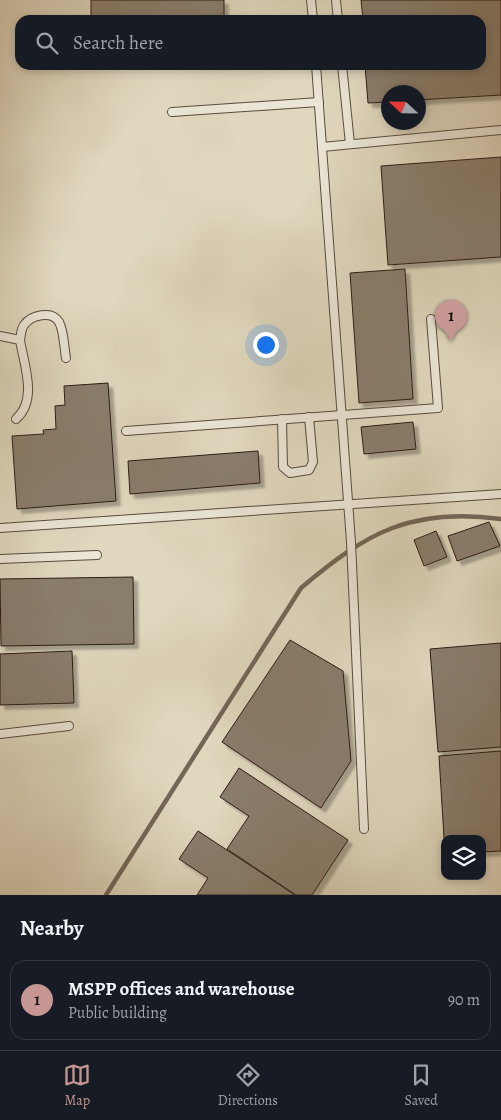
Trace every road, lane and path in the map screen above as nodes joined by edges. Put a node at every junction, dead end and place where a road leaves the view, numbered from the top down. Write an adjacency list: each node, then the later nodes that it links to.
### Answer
1 (311, 0): 3 (lane)
2 (336, 0): 4 (lane)
3 (312, 15)
4 (338, 15)
5 (316, 70): 7 (lane)
6 (343, 70): 10 (lane)
7 (319, 102): 8 (lane); 11 (lane)
8 (172, 112)
9 (501, 130): 10 (lane)
10 (350, 144): 11 (lane)
11 (322, 146): 16 (lane)
12 (431, 319): 16 (lane)
13 (0, 336): 14 (lane)
14 (20, 340): 15 (lane); 18 (lane)
15 (66, 358)
16 (342, 415): 17 (lane); 22 (lane)
17 (309, 417): 19 (lane); 19 (lane)
18 (16, 418)
19 (282, 419): 20 (lane)
20 (126, 431)
21 (501, 494): 22 (lane)
22 (349, 504): 23 (lane); 28 (lane)
23 (0, 528)
24 (97, 555): 25 (lane)
25 (0, 559)
26 (69, 726): 27 (lane)
27 (0, 734)
28 (364, 829)

